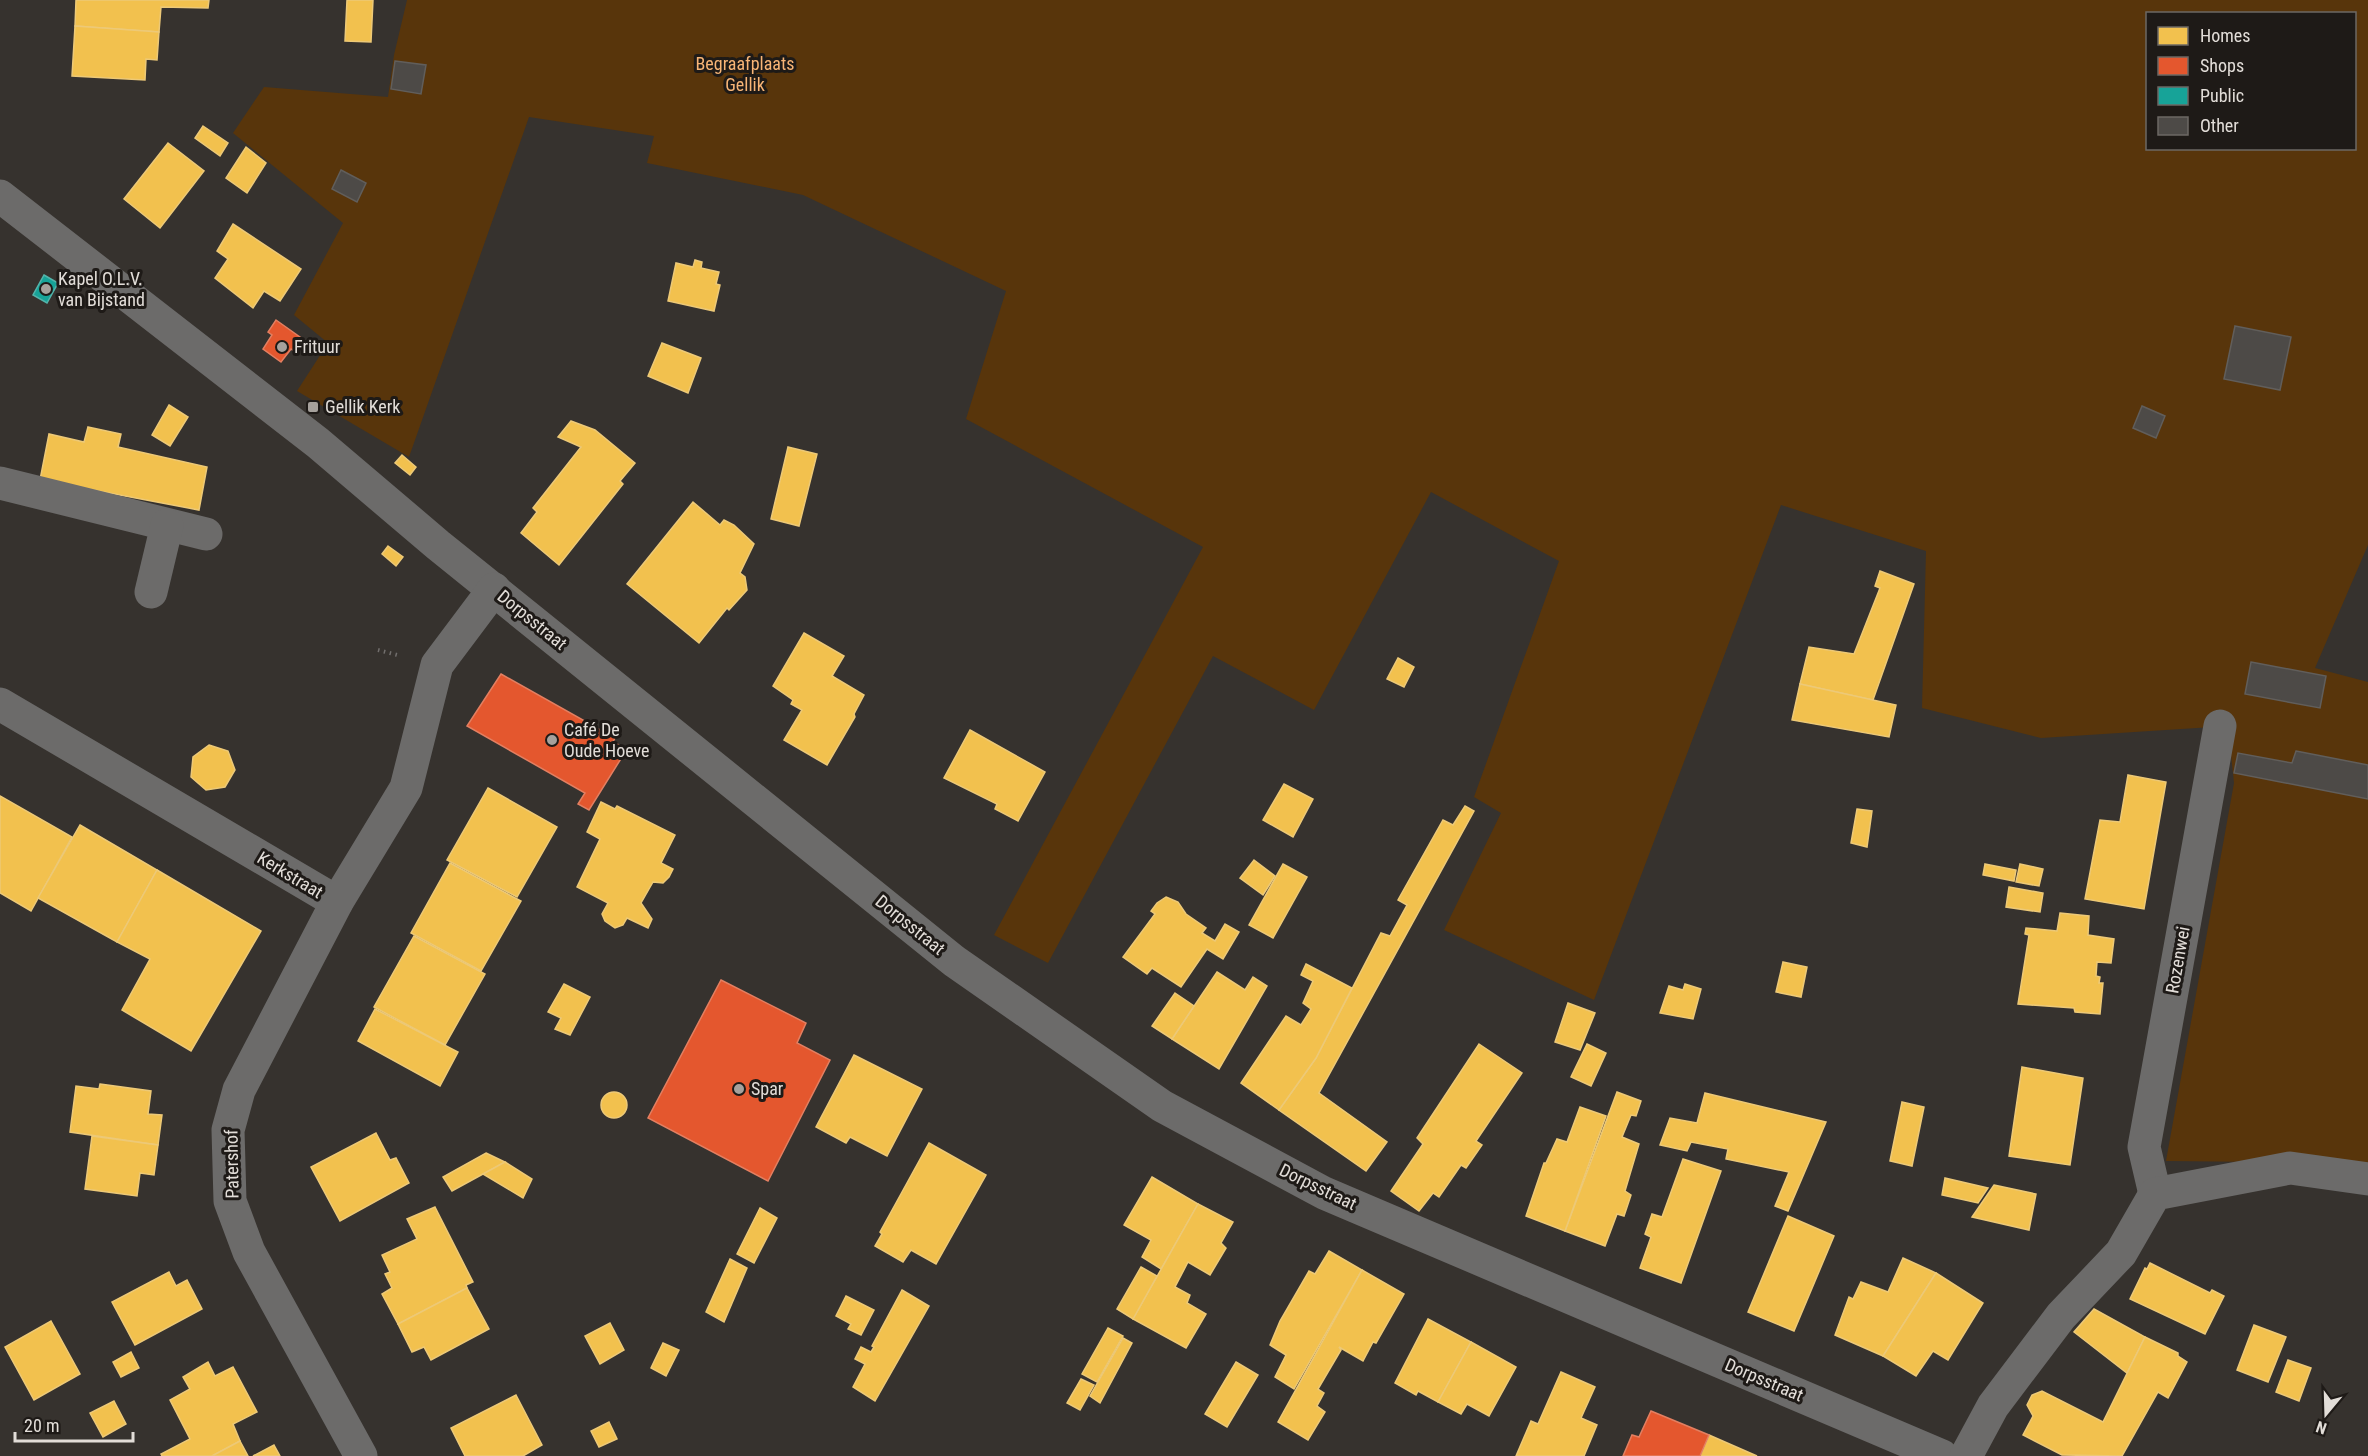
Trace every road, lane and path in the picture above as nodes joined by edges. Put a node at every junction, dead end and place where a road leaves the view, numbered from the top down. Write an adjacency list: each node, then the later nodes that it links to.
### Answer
1 (0, 196): 5 (street, Dorpsstraat)
2 (0, 483): 3 (street)
3 (167, 525): 4 (street); 6 (street)
4 (206, 534)
5 (494, 589): 9 (street, Kerkstraat); 13 (street, Dorpsstraat)
6 (151, 592)
7 (0, 704): 9 (street, Kerkstraat)
8 (2220, 726): 11 (street, Rozenwei)
9 (337, 902): 12 (street, Patershof)
10 (2368, 1179): 11 (street)
11 (2155, 1194): 14 (street)
12 (361, 1456)
13 (1942, 1456)
14 (1966, 1456)

